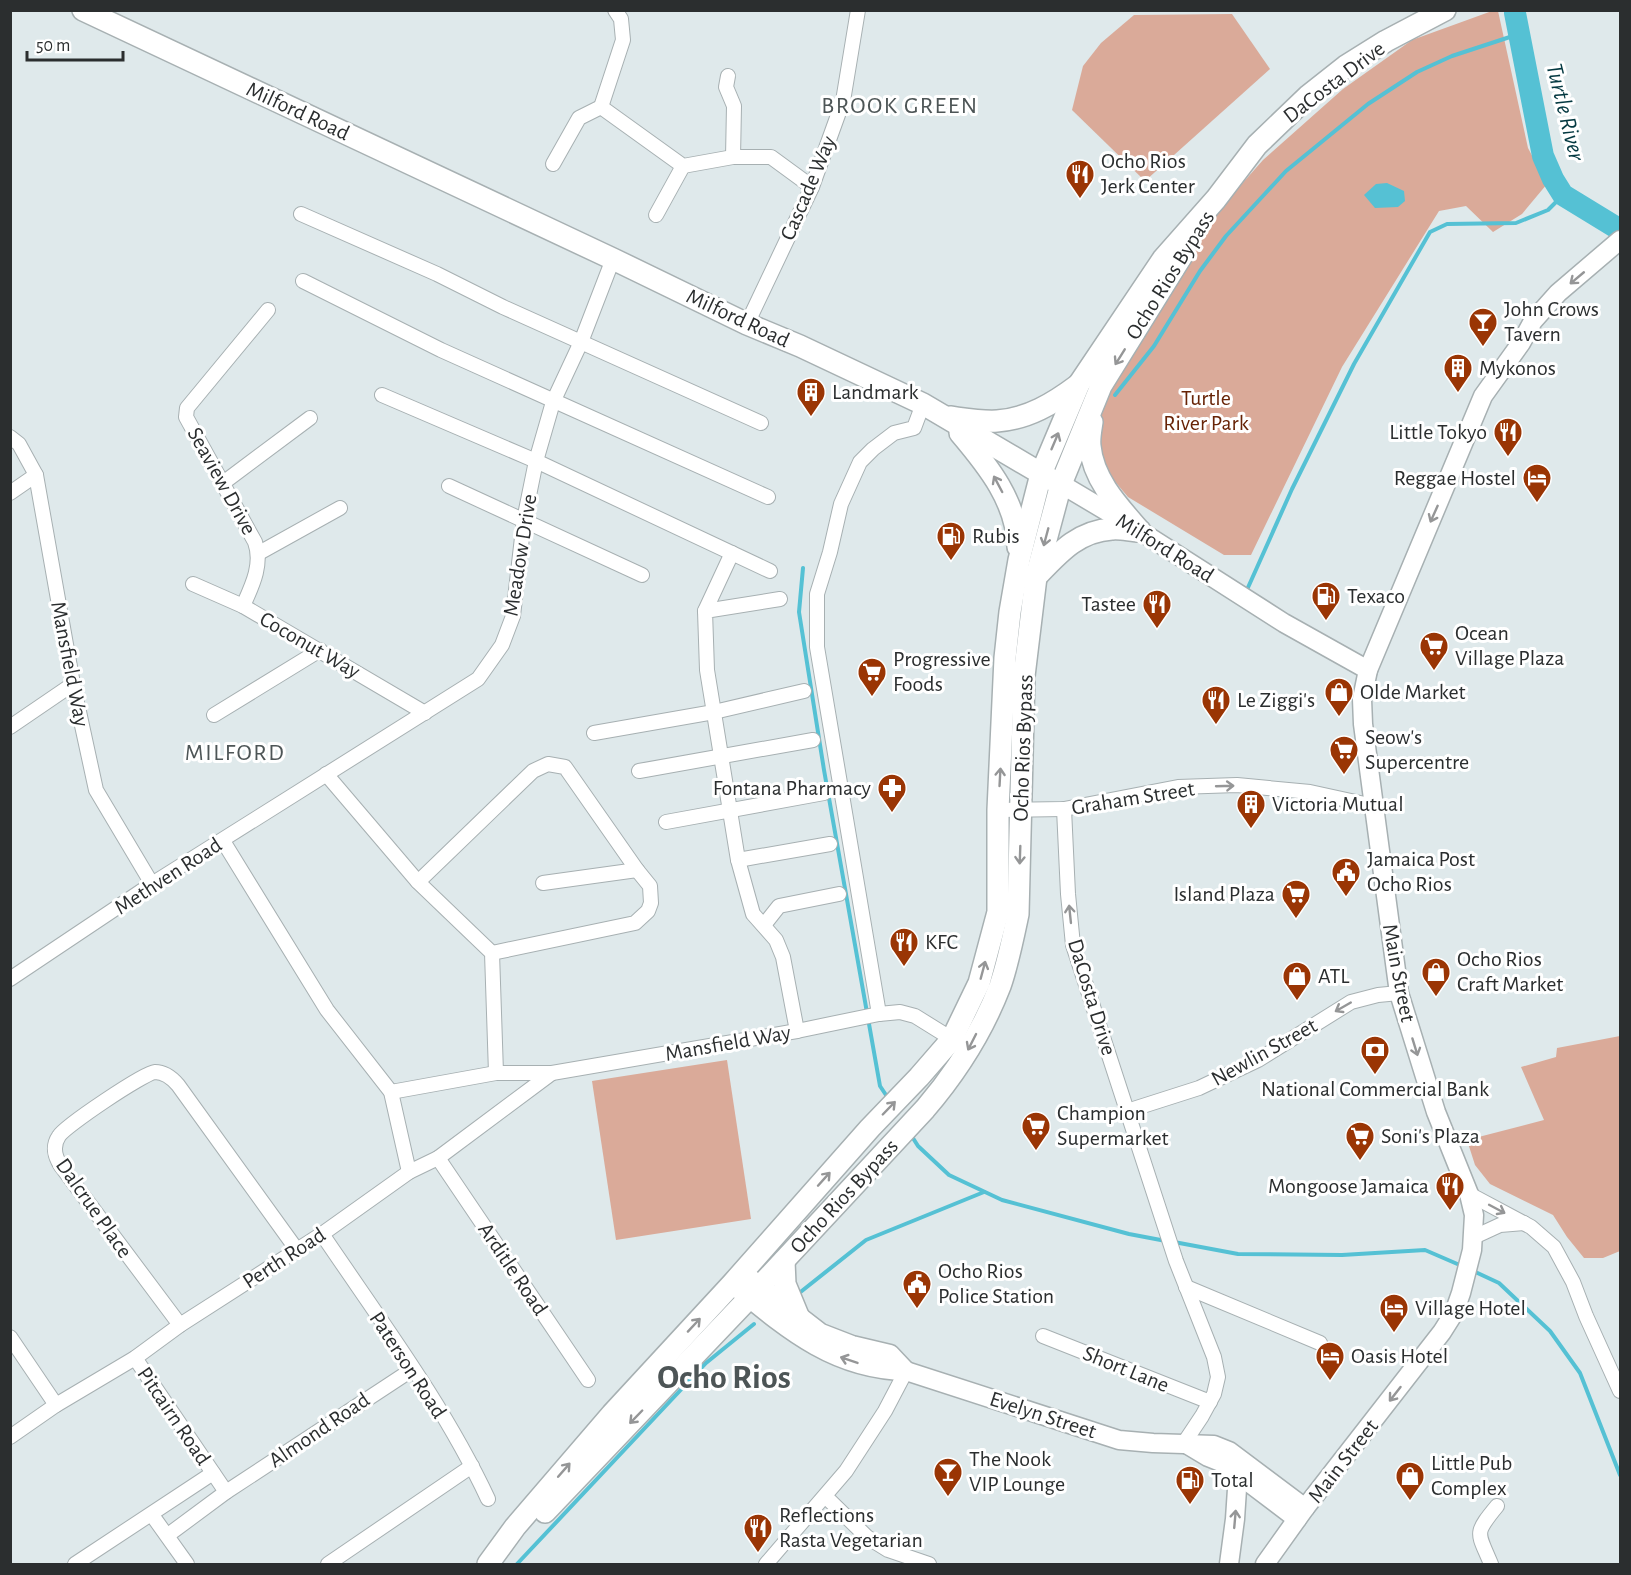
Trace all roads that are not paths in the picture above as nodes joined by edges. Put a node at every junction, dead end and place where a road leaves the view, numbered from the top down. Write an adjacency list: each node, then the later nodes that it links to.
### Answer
1 (83, 10): 15 (main road, Milford Road)
2 (615, 10): 6 (street)
3 (858, 10): 10 (street, Cascade Way)
4 (1445, 10): 11 (main road, DaCosta Drive)
5 (728, 76): 7 (street)
6 (601, 107): 8 (street); 9 (street)
7 (733, 157): 9 (street); 10 (street)
8 (553, 164)
9 (683, 166): 13 (street)
10 (812, 187): 18 (street, Cascade Way)
11 (1216, 199): 20 (main road, Ocho Rios Bypass); 21 (main road, Ocho Rios Bypass, one-way to 21)
12 (301, 214): 19 (street)
13 (656, 215)
14 (1620, 240): 51 (street, Main Street, one-way to 51)
15 (614, 259): 18 (main road, Milford Road); 19 (street, Meadow Drive)
16 (303, 281): 23 (street)
17 (268, 310): 32 (street, Seaview Drive)
18 (747, 324): 24 (main road, Milford Road)
19 (581, 342): 23 (street, Meadow Drive); 27 (street)
20 (1079, 384): 25 (main road); 30 (main road, Ocho Rios Bypass, one-way to 20)
21 (1101, 386): 33 (main road, Ocho Rios Bypass); 39 (main road)
22 (382, 395): 29 (street)
23 (553, 402): 29 (street, Meadow Drive); 36 (street)
24 (923, 404): 25 (main road, Milford Road); 82 (street)
25 (947, 417): 30 (main road, Milford Road); 42 (main road, one-way to 25)
26 (310, 418): 32 (street)
27 (761, 423)
28 (10, 437): 31 (street, Mansfield Way)
29 (536, 461): 38 (street, Meadow Drive); 40 (street)
30 (1041, 474): 33 (main road, Milford Road); 42 (main road, Ocho Rios Bypass)
31 (36, 475): 35 (street); 52 (street, Mansfield Way)
32 (223, 483): 41 (street, Seaview Drive)
33 (1061, 484): 39 (street, Milford Road); 45 (main road, Ocho Rios Bypass, one-way to 45)
34 (449, 486): 38 (street)
35 (10, 493)
36 (768, 497)
37 (340, 508): 41 (street)
38 (524, 520): 44 (street); 55 (street, Meadow Drive)
39 (1140, 531): 45 (main road); 51 (street, Milford Road)
40 (732, 553): 43 (street); 49 (street)
41 (259, 554): 48 (street, Seaview Drive)
42 (1019, 560): 67 (main road, Ocho Rios Bypass, one-way to 42)
43 (770, 571)
44 (642, 575)
45 (1036, 578): 68 (main road, Ocho Rios Bypass)
46 (193, 584): 48 (street, Coconut Way)
47 (780, 599): 49 (street)
48 (243, 606): 50 (street, Coconut Way)
49 (705, 611): 54 (street)
50 (320, 650): 55 (street, Coconut Way); 56 (street)
51 (1368, 670): 64 (street, Main Street)
52 (73, 684): 57 (street); 76 (street, Mansfield Way)
53 (804, 691): 54 (street)
54 (714, 712): 58 (street); 60 (street)
55 (425, 713): 62 (street, Meadow Drive)
56 (214, 715)
57 (10, 726)
58 (594, 733)
59 (813, 740): 60 (street)
60 (721, 756): 61 (street); 65 (street)
61 (639, 771)
62 (326, 774): 70 (street, Methven Road); 74 (street)
63 (824, 793): 65 (street)
64 (1374, 806): 66 (street, Graham Street, one-way to 64); 81 (street, Main Street)
65 (730, 809): 69 (street); 72 (street)
66 (1064, 809): 68 (street, Graham Street); 88 (street, DaCosta Drive, one-way to 66)
67 (998, 810): 68 (street, Graham Street); 84 (main road, Ocho Rios Bypass, one-way to 67)
68 (1020, 810): 96 (main road, Ocho Rios Bypass, one-way to 96)
69 (666, 822)
70 (223, 841): 76 (street, Methven Road); 87 (street)
71 (830, 844): 72 (street)
72 (738, 860): 78 (street)
73 (637, 870): 74 (street); 75 (street); 79 (street)
74 (418, 882): 79 (street)
75 (543, 883)
76 (152, 884): 80 (street, Methven Road)
77 (839, 894): 78 (street)
78 (764, 925): 83 (street)
79 (492, 953): 85 (street)
80 (10, 979)
81 (1399, 993): 88 (street, Newlin Street, one-way to 88); 91 (street, Main Street, one-way to 91)
82 (874, 1015): 83 (street, Mansfield Way); 84 (street, Mansfield Way)
83 (797, 1031): 86 (street, Mansfield Way)
84 (952, 1039): 97 (main road, Ocho Rios Bypass, one-way to 84)
85 (496, 1073): 86 (street, Mansfield Way); 87 (street, Mansfield Way)
86 (552, 1073): 89 (street, Perth Road)
87 (391, 1092): 90 (street)
88 (1127, 1111): 98 (street)
89 (438, 1158): 90 (street, Perth Road); 108 (street, Arditle Road)
90 (409, 1172): 93 (street, Perth Road)
91 (1469, 1194): 92 (street, one-way to 92); 94 (street, Main Street)
92 (1524, 1223): 94 (street); 109 (street)
93 (322, 1234): 95 (street, Perth Road); 106 (street, Paterson Road)
94 (1473, 1243): 121 (street, Main Street, one-way to 121)
95 (297, 1250): 101 (street, Perth Road); 101 (street, Dalcrue Place)
96 (784, 1261): 99 (main road, Ocho Rios Bypass); 100 (main road)
97 (737, 1278): 99 (street, Evelyn Street); 127 (main road, Ocho Rios Bypass, one-way to 97)
98 (1186, 1287): 104 (street); 110 (street)
99 (755, 1292): 100 (street, Evelyn Street); 107 (street, Evelyn Street, one-way to 99); 128 (main road, Ocho Rios Bypass, one-way to 128)
100 (799, 1318): 107 (street, Evelyn Street)
101 (180, 1326): 105 (street, Perth Road)
102 (1043, 1335): 110 (street, Short Lane)
103 (10, 1336): 111 (street)
104 (1320, 1343)
105 (135, 1358): 111 (street, Perth Road); 115 (street, Pitcairn Road)
106 (413, 1369): 114 (street, Paterson Road); 117 (street, Almond Road)
107 (906, 1371): 113 (street, Evelyn Street); 118 (street)
108 (588, 1380)
109 (1620, 1391)
110 (1210, 1402): 113 (street)
111 (56, 1405): 112 (street, Perth Road)
112 (10, 1437)
113 (1184, 1443): 116 (street, Evelyn Street); 121 (street, Evelyn Street)
114 (472, 1466): 119 (street, Paterson Road); 126 (street)
115 (213, 1473): 117 (street); 122 (street)
116 (1238, 1474): 121 (street, Evelyn Street); 131 (street, one-way to 116)
117 (226, 1492): 123 (street, Almond Road)
118 (826, 1497): 129 (street); 130 (street)
119 (488, 1499)
120 (1497, 1506): 133 (street)
121 (1301, 1514): 132 (street, Main Street)
122 (152, 1515): 123 (street); 124 (street)
123 (168, 1535): 125 (street)
124 (75, 1564)
125 (187, 1564)
126 (328, 1564)
127 (488, 1564)
128 (495, 1564)
129 (766, 1564)
130 (929, 1564)
131 (1229, 1564)
132 (1265, 1564)
133 (1491, 1564)

